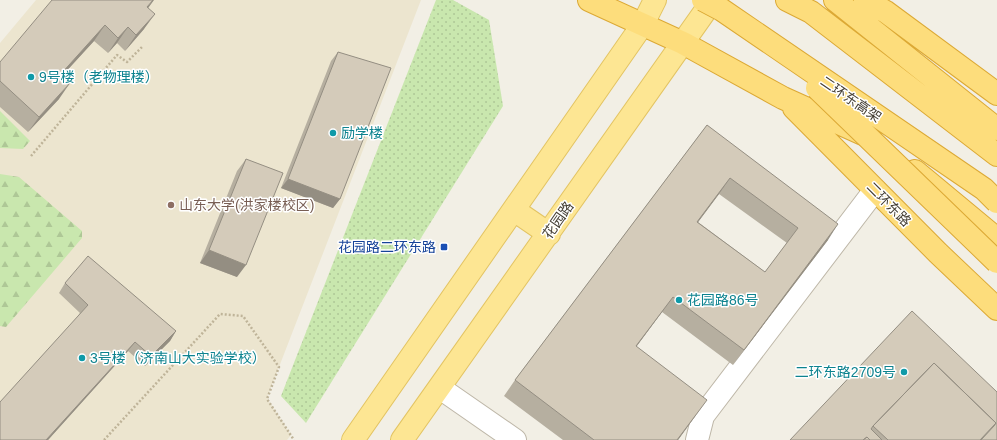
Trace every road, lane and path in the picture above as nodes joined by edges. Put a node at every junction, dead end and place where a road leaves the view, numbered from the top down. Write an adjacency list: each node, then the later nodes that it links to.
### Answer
1 (589, 0): 8 (highway, 二环东路)
2 (655, 0): 8 (main road)
3 (703, 0): 10 (highway, 二环东高架, bridge)
4 (714, 0): 9 (main road, 花园路)
5 (787, 0): 13 (highway)
6 (835, 0): 15 (highway)
7 (865, 0): 12 (highway)
8 (643, 24): 9 (highway, 二环东路); 20 (main road)
9 (683, 43): 14 (highway, 二环东路); 21 (main road, 花园路)
10 (774, 45): 19 (highway, 二环东高架, bridge); 23 (highway, bridge)
11 (142, 47): 17 (path)
12 (997, 94)
13 (918, 95): 15 (highway); 16 (highway)
14 (783, 98): 18 (highway, 二环东路); 22 (highway, 二环东路)
15 (997, 130)
16 (997, 155)
17 (31, 156)
18 (875, 190): 24 (highway, 二环东路); 31 (street)
19 (997, 202)
20 (514, 210): 21 (main road); 28 (main road)
21 (549, 234): 25 (main road, 花园路)
22 (997, 239)
23 (997, 262)
24 (997, 309)
25 (440, 388): 29 (main road, 花园路); 30 (street)
26 (104, 440): 27 (path)
27 (294, 440)
28 (353, 440)
29 (402, 440)
30 (515, 440)
31 (697, 440)

